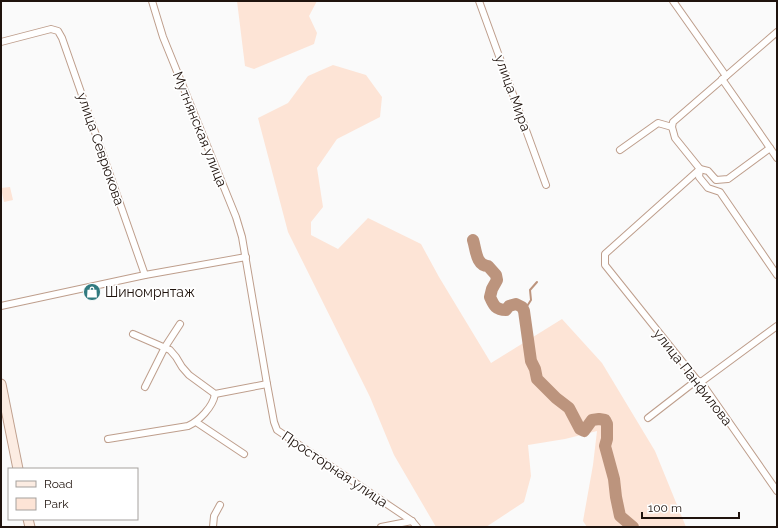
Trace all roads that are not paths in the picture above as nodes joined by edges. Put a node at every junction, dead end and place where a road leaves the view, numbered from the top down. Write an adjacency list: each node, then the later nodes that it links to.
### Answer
1 (152, 1): 14 (street, Мутнянская улица)
2 (479, 1): 12 (street, улица Мира)
3 (673, 1): 6 (street)
4 (777, 32): 6 (street)
5 (1, 42): 16 (street, улица Севрюкова)
6 (724, 78): 7 (street); 8 (street)
7 (672, 127): 9 (street); 11 (street)
8 (770, 148): 10 (street); 13 (street)
9 (620, 150)
10 (777, 158)
11 (700, 169): 13 (street); 13 (street); 22 (street, улица Панфилова)
12 (546, 185)
13 (716, 185): 15 (street)
14 (246, 258): 16 (street); 24 (street, Просторная улица)
15 (777, 274)
16 (145, 275): 17 (street)
17 (1, 306)
18 (180, 324): 21 (street)
19 (777, 326): 22 (street)
20 (133, 334): 21 (street)
21 (166, 347): 25 (street); 26 (street)
22 (699, 381): 27 (street); 32 (street, улица Панфилова)
23 (1, 384): 31 (street)
24 (267, 384): 26 (street); 34 (street, Просторная улица)
25 (145, 387)
26 (215, 394): 28 (street)
27 (648, 418)
28 (196, 422): 29 (street); 30 (street)
29 (108, 439)
30 (244, 454)
31 (18, 468)
32 (777, 491)
33 (220, 505): 35 (street)
34 (412, 521): 36 (street); 37 (street, Просторная улица)
35 (213, 527)
36 (381, 527)
37 (417, 527)

